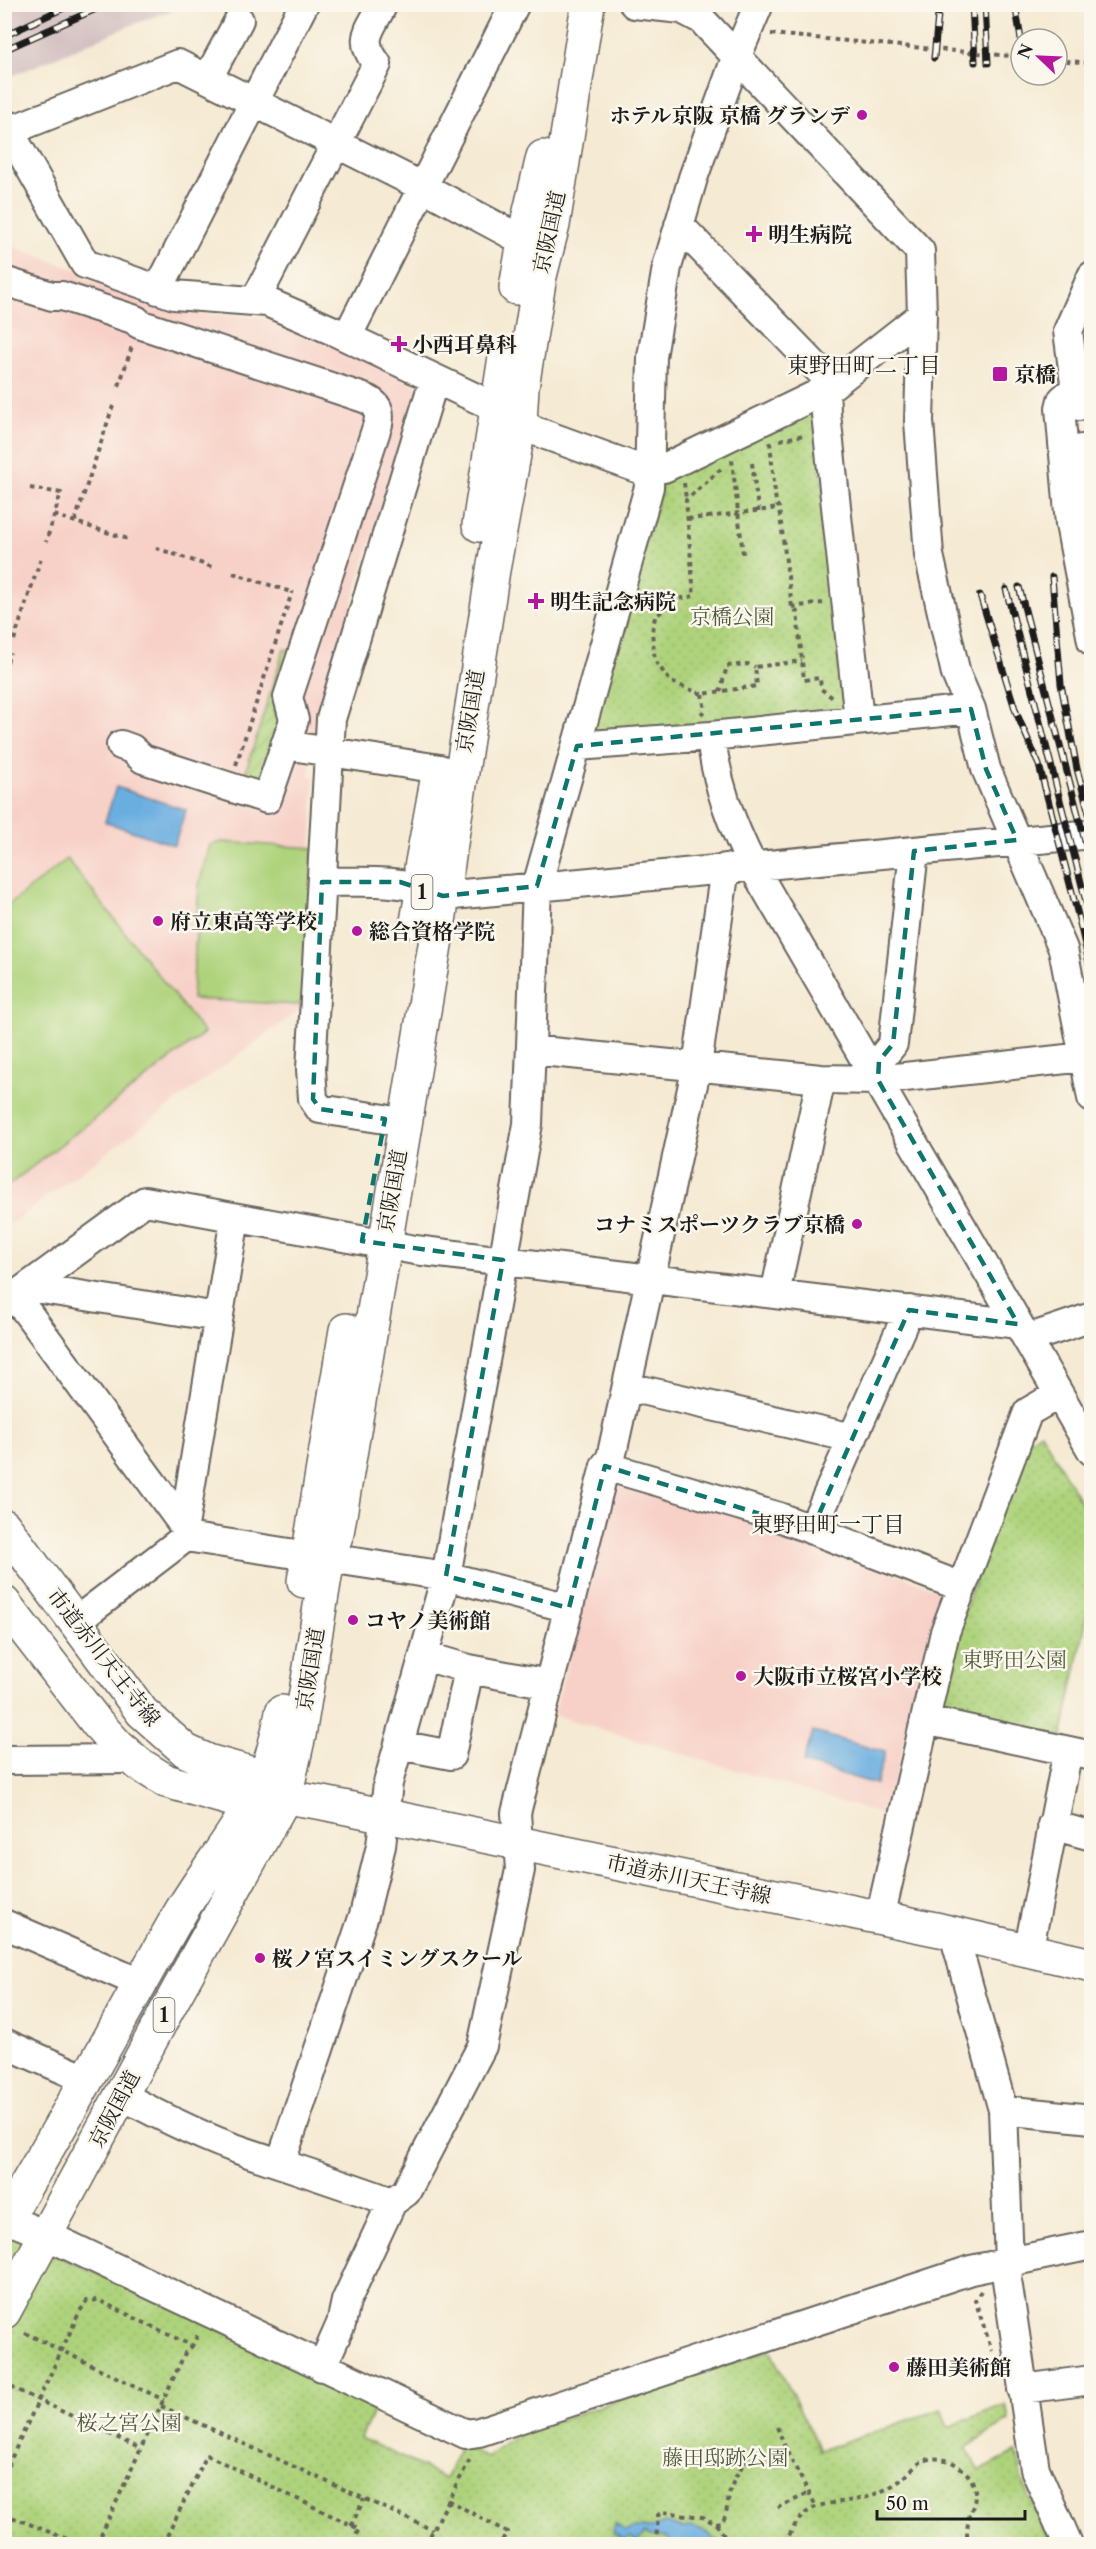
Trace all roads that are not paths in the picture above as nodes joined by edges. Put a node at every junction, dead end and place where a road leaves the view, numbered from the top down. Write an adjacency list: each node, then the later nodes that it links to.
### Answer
1 (304, 4): 12 (street)
2 (383, 4): 14 (street)
3 (515, 4): 15 (street)
4 (568, 4): 17 (main road, 京阪国道 / 1)
5 (588, 4): 27 (main road, 京阪国道 / 1)
6 (634, 4): 10 (street)
7 (704, 4): 10 (street)
8 (759, 4): 10 (street)
9 (239, 20): 11 (street)
10 (736, 58): 16 (street); 22 (street)
11 (208, 78): 12 (street); 13 (street)
12 (254, 100): 14 (street); 20 (street)
13 (6, 128): 20 (street)
14 (335, 144): 15 (street); 21 (street)
15 (423, 187): 17 (street); 23 (street)
16 (679, 225): 26 (street); 28 (street)
17 (524, 241): 27 (main road, 京阪国道 / 1)
18 (1092, 276): 25 (street)
19 (4, 281): 31 (street)
20 (158, 290): 21 (street)
21 (255, 301): 23 (street)
22 (922, 315): 26 (street); 34 (street)
23 (347, 337): 24 (street)
24 (434, 380): 27 (street); 32 (street)
25 (1076, 388): 29 (street); 33 (street)
26 (826, 390): 28 (street); 35 (street)
27 (509, 415): 28 (street); 41 (main road, 京阪国道 / 1); 49 (main road, 京阪国道 / 1)
28 (650, 468): 39 (street)
29 (1089, 476): 30 (street)
30 (1092, 527)
31 (340, 539): 32 (street); 38 (street)
32 (382, 552): 40 (street)
33 (1092, 641)
34 (971, 709): 35 (street); 43 (street)
35 (859, 720): 36 (street)
36 (706, 724): 39 (street); 45 (street)
37 (121, 745): 38 (street)
38 (285, 745): 40 (street)
39 (577, 746): 48 (street)
40 (329, 751): 41 (street); 47 (street)
41 (440, 769): 49 (main road, 京阪国道 / 1)
42 (1092, 834): 43 (street)
43 (1017, 840): 44 (street); 51 (street)
44 (914, 851): 45 (street); 54 (street)
45 (752, 865): 46 (street); 54 (street)
46 (724, 868): 48 (street); 52 (street)
47 (322, 882): 49 (street); 56 (street)
48 (537, 886): 49 (street); 50 (street)
49 (433, 891): 56 (main road, 京阪国道 / 1); 58 (main road, 京阪国道 / 1)
50 (531, 1050): 52 (street); 59 (street)
51 (1084, 1057): 54 (street); 55 (street)
52 (698, 1066): 53 (street); 60 (street)
53 (821, 1079): 54 (street); 61 (street)
54 (878, 1080): 66 (street)
55 (1092, 1098)
56 (385, 1119): 58 (main road, 京阪国道 / 1)
57 (235, 1218): 58 (street); 62 (street); 64 (street)
58 (372, 1243): 59 (street); 75 (main road, 京阪国道 / 1)
59 (503, 1260): 60 (street); 76 (street)
60 (651, 1280): 61 (street); 67 (street)
61 (775, 1294): 63 (street)
62 (16, 1296): 64 (street); 74 (street)
63 (909, 1310): 66 (street); 69 (street)
64 (218, 1317): 74 (street)
65 (1092, 1317): 66 (street)
66 (1022, 1331): 68 (street)
67 (628, 1387): 69 (street); 71 (street)
68 (1059, 1394): 70 (street); 77 (street)
69 (853, 1438): 73 (street)
70 (1092, 1451)
71 (605, 1466): 73 (street); 79 (street)
72 (4, 1526): 80 (main road, 市道赤川天王寺線)
73 (812, 1530): 77 (street)
74 (185, 1531): 75 (street); 80 (street)
75 (318, 1557): 76 (street); 89 (main road, 京阪国道 / 1)
76 (446, 1576): 79 (street); 81 (street)
77 (962, 1587): 84 (street)
78 (4, 1603): 87 (main road, 市道赤川天王寺線)
79 (569, 1608): 83 (street)
80 (75, 1622): 89 (main road, 市道赤川天王寺線)
81 (424, 1656): 82 (street); 85 (street)
82 (470, 1669): 83 (street); 85 (street)
83 (549, 1684): 93 (street)
84 (925, 1720): 86 (street); 94 (street)
85 (399, 1745): 90 (street)
86 (1080, 1754): 91 (street)
87 (133, 1759): 88 (street); 89 (main road, 市道赤川天王寺線)
88 (4, 1761)
89 (267, 1791): 90 (main road, 市道赤川天王寺線); 99 (main road, 京阪国道 / 1); 102 (main road, 京阪国道 / 1)
90 (384, 1816): 93 (main road, 市道赤川天王寺線); 105 (street)
91 (1052, 1825): 92 (street); 97 (street)
92 (1092, 1836)
93 (517, 1844): 94 (main road, 市道赤川天王寺線); 106 (street)
94 (880, 1918): 96 (main road, 市道赤川天王寺線)
95 (4, 1924): 99 (street)
96 (954, 1934): 97 (main road, 市道赤川天王寺線); 103 (street)
97 (1028, 1952): 98 (main road, 市道赤川天王寺線)
98 (1092, 1965)
99 (140, 1983): 101 (main road, 京阪国道 / 1)
100 (4, 2043): 101 (street)
101 (88, 2080): 107 (main road, 京阪国道 / 1)
102 (121, 2095): 105 (street); 108 (main road, 京阪国道 / 1)
103 (1003, 2110): 104 (street); 110 (street)
104 (1092, 2119)
105 (280, 2162): 106 (street)
106 (392, 2202): 112 (street)
107 (5, 2220): 108 (street)
108 (45, 2235): 111 (main road, 京阪国道 / 1); 112 (street)
109 (1092, 2245): 110 (street)
110 (1009, 2262): 112 (street); 114 (street)
111 (15, 2322)
112 (322, 2367)
113 (1092, 2380): 114 (street)
114 (1023, 2389): 115 (street)
115 (1068, 2544)

